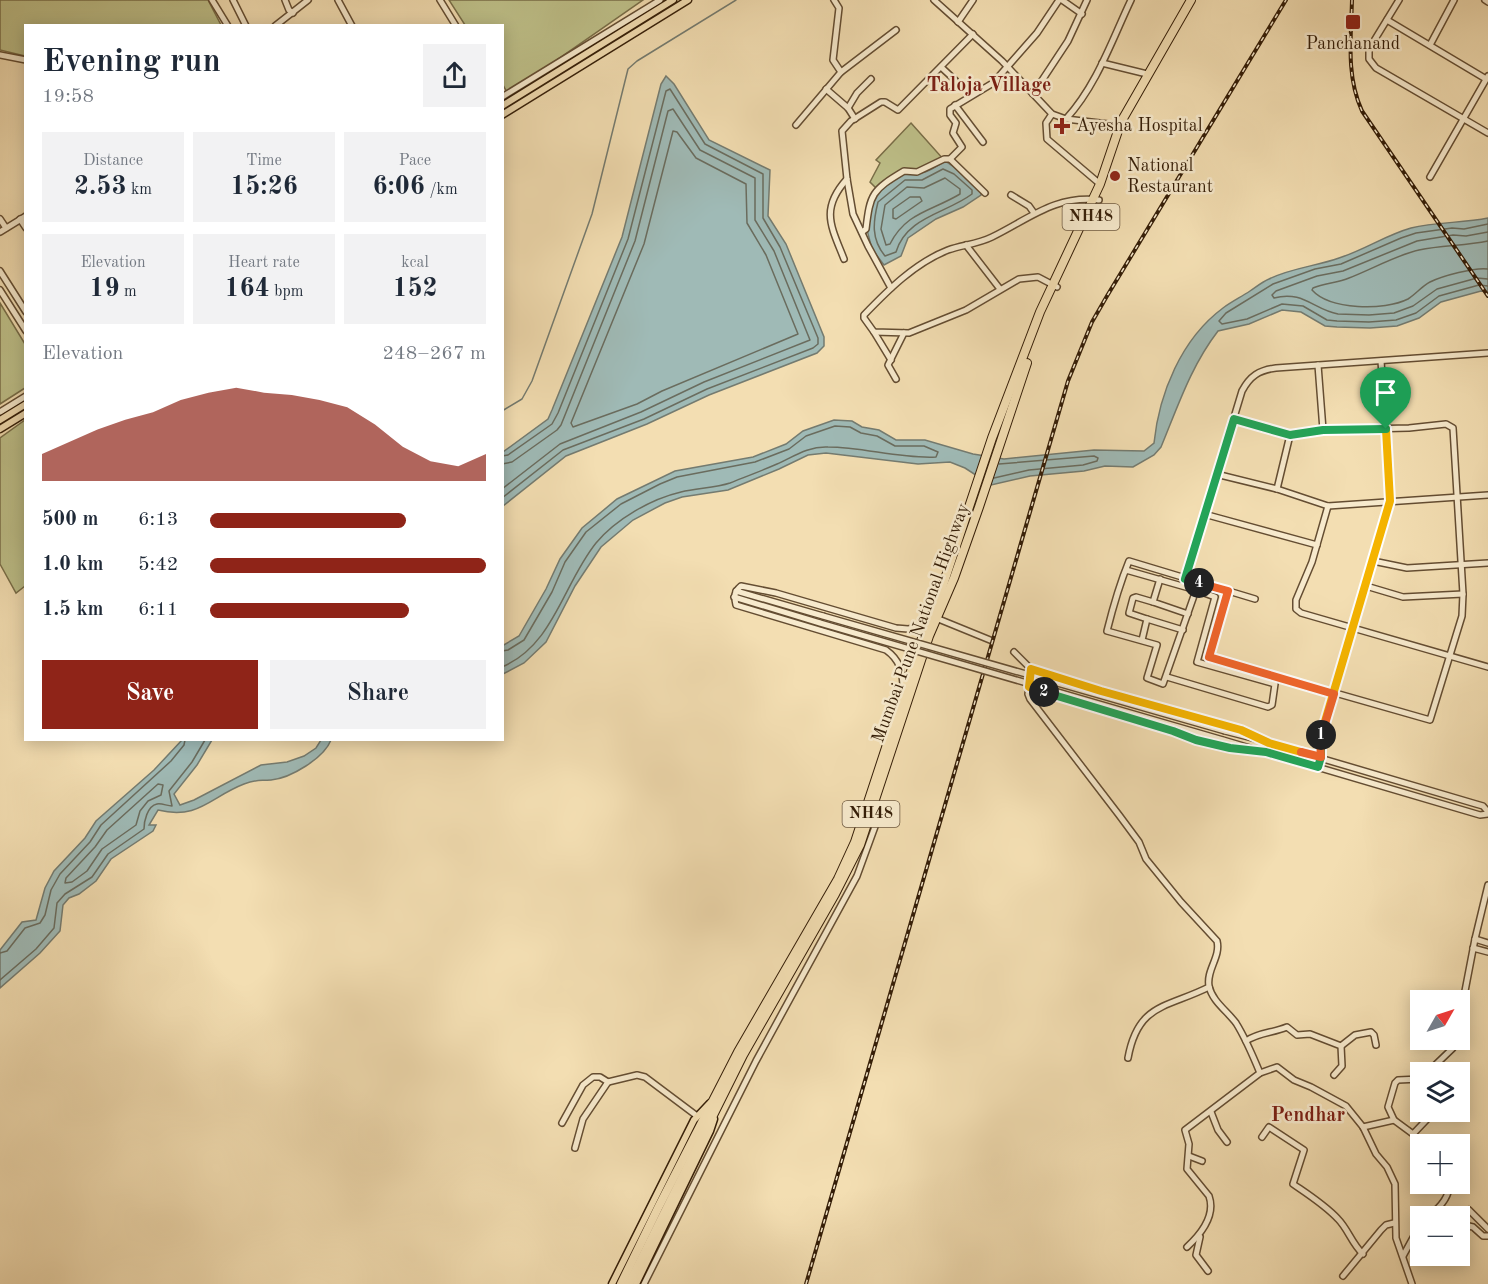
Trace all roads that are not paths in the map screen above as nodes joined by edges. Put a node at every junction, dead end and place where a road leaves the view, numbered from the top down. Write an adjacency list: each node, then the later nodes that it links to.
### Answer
1 (212, 0): 24 (street)
2 (233, 0): 25 (street)
3 (285, 0): 20 (street)
4 (308, 0): 20 (street)
5 (338, 0): 27 (street)
6 (440, 0): 28 (street)
7 (660, 0): 44 (street)
8 (673, 0): 45 (main road)
9 (688, 0): 48 (main road)
10 (834, 0): 37 (street)
11 (934, 0): 23 (street)
12 (973, 0): 23 (street)
13 (1061, 0): 21 (street); 35 (street)
14 (1087, 0): 21 (street)
15 (1131, 0): 34 (street)
16 (1191, 0): 38 (highway, NH48)
17 (1197, 0): 54 (highway, NH48)
18 (1399, 0): 22 (street)
19 (1454, 0): 31 (street)
20 (293, 13): 26 (street)
21 (1082, 14): 43 (street)
22 (1387, 20): 31 (street); 52 (street)
23 (958, 22): 30 (street)
24 (227, 24)
25 (245, 24)
26 (277, 24)
27 (351, 24)
28 (455, 24)
29 (896, 30): 37 (street)
30 (973, 34): 35 (street); 36 (street)
31 (1430, 45): 39 (street)
32 (0, 55): 33 (street)
33 (24, 60)
34 (1102, 63): 38 (street); 51 (street)
35 (1006, 66): 43 (street); 46 (street)
36 (941, 67): 41 (street); 50 (street)
37 (841, 72): 42 (street)
38 (1148, 74): 54 (highway, NH48)
39 (1487, 77): 52 (street)
40 (871, 79): 47 (street)
41 (955, 80)
42 (826, 89): 47 (street); 53 (street)
43 (1033, 94): 49 (street)
44 (504, 97)
45 (504, 105)
46 (955, 105): 56 (street); 57 (street)
47 (848, 108): 50 (street)
48 (504, 114)
49 (1053, 114): 51 (street); 60 (street)
50 (855, 119): 59 (street)
51 (1066, 119): 54 (street)
52 (1462, 120): 55 (street); 58 (street)
53 (796, 125)
54 (1123, 125): 60 (highway, NH48); 63 (highway, NH48)
55 (1488, 133)
56 (982, 142)
57 (950, 159): 61 (street); 69 (street)
58 (1430, 177)
59 (847, 180): 69 (street); 71 (street)
60 (1100, 184): 63 (highway, NH48)
61 (985, 193)
62 (1011, 195): 64 (street)
63 (1096, 200): 64 (street); 73 (highway, NH48)
64 (1034, 213): 70 (street)
65 (23, 218): 67 (street)
66 (0, 219): 67 (street)
67 (6, 228): 68 (street)
68 (0, 232)
69 (862, 232): 74 (street)
70 (966, 245): 74 (street); 75 (street)
71 (844, 259)
72 (0, 271): 77 (street)
73 (1055, 286): 75 (street); 119 (highway, Mumbai Pune National Highway / NH48); 119 (highway, Mumbai Pune National Highway / NH48)
74 (891, 288): 79 (street)
75 (999, 289): 80 (street)
76 (0, 290): 78 (street)
77 (24, 309)
78 (24, 328)
79 (874, 332): 80 (street); 82 (street)
80 (904, 333): 82 (street)
81 (1488, 353): 83 (street)
82 (891, 360): 85 (street)
83 (1381, 361): 84 (street); 93 (street)
84 (1318, 365): 90 (street); 94 (street)
85 (896, 379)
86 (24, 397): 88 (street)
87 (24, 405): 91 (main road)
88 (0, 412)
89 (24, 414): 92 (main road)
90 (1234, 419): 95 (street); 96 (street)
91 (0, 420)
92 (0, 429)
93 (1386, 429): 94 (street); 99 (street); 100 (street)
94 (1323, 430): 95 (street)
95 (1290, 435): 97 (street)
96 (1216, 474): 97 (street); 102 (street)
97 (1277, 489): 101 (street)
98 (1488, 495): 99 (street)
99 (1456, 497): 100 (street); 106 (street)
100 (1390, 501): 101 (street); 104 (street)
101 (1328, 506): 103 (street)
102 (1204, 514): 103 (street); 109 (street)
103 (1317, 545): 122 (street)
104 (1373, 561): 106 (street); 111 (street)
105 (1488, 563): 106 (street)
106 (1461, 564): 115 (street)
107 (1126, 570): 108 (street); 109 (street); 125 (street)
108 (1160, 579): 112 (street); 117 (street)
109 (1185, 579): 110 (street)
110 (1198, 583): 112 (street); 113 (street)
111 (1366, 586): 115 (street); 122 (street)
112 (1196, 590): 118 (street); 131 (street)
113 (1228, 591): 116 (street); 128 (street)
114 (735, 594): 121 (street); 137 (street); 138 (street, bridge); 139 (street, bridge)
115 (1463, 594): 127 (street)
116 (1255, 599)
117 (1153, 602): 118 (street); 120 (street)
118 (1188, 614): 123 (street)
119 (934, 617): 121 (highway, Mumbai Pune National Highway / NH48); 124 (street); 142 (highway, Mumbai Pune National Highway / NH48)
120 (1147, 620): 123 (street); 125 (street)
121 (927, 626): 137 (highway, Mumbai Pune National Highway / NH48)
122 (1354, 628): 127 (street); 136 (street)
123 (1183, 630): 133 (street)
124 (990, 640)
125 (1142, 640): 133 (street)
126 (1014, 652): 130 (street)
127 (1450, 656): 129 (street); 136 (street)
128 (1228, 663): 131 (street); 132 (street)
129 (1488, 667)
130 (1031, 669): 135 (street); 138 (street)
131 (1226, 671): 134 (street)
132 (1263, 673): 134 (street); 136 (street)
133 (1167, 677): 134 (street)
134 (1261, 680)
135 (1029, 687): 139 (street); 149 (street)
136 (1334, 694): 140 (street)
137 (903, 697): 161 (highway, Mumbai Pune National Highway / NH48)
138 (1269, 743): 140 (street)
139 (1266, 752): 141 (street)
140 (1321, 757): 141 (street); 143 (street)
141 (1318, 767): 143 (street)
142 (874, 804): 161 (highway, Mumbai Pune National Highway / NH48); 191 (street)
143 (1488, 813)
144 (1488, 885): 145 (street)
145 (1475, 939): 146 (street); 147 (street)
146 (1488, 943)
147 (1473, 948): 148 (street); 150 (street)
148 (1488, 952)
149 (1209, 987): 151 (street); 155 (street)
150 (1465, 990)
151 (1246, 1041): 153 (street); 157 (street)
152 (1376, 1045): 153 (street)
153 (1341, 1046): 158 (street)
154 (1451, 1050): 156 (street)
155 (1128, 1058)
156 (1438, 1062)
157 (1260, 1073): 162 (street); 167 (street)
158 (1334, 1075)
159 (1410, 1079): 164 (street)
160 (608, 1082): 163 (street); 166 (street); 170 (street)
161 (716, 1100): 163 (highway, NH48); 190 (main road)
162 (1211, 1112): 169 (street); 171 (street)
163 (704, 1117): 187 (main road); 188 (highway, NH48); 189 (highway, NH48)
164 (1394, 1120): 165 (street); 167 (street)
165 (1424, 1122)
166 (562, 1123)
167 (1363, 1126): 176 (street)
168 (1262, 1137): 183 (street)
169 (1227, 1142)
170 (575, 1148)
171 (1189, 1156): 172 (street); 179 (street)
172 (1202, 1161)
173 (1447, 1194): 174 (street)
174 (1438, 1206)
175 (1470, 1211): 178 (street)
176 (1394, 1223): 183 (street); 184 (street)
177 (1470, 1226): 180 (street)
178 (1488, 1229)
179 (1200, 1235): 182 (street); 185 (street)
180 (1488, 1236)
181 (1410, 1243): 184 (street)
182 (1187, 1247)
183 (1363, 1254): 186 (street)
184 (1403, 1256): 192 (street)
185 (1208, 1270)
186 (1343, 1276)
187 (612, 1284)
188 (621, 1284)
189 (630, 1284)
190 (636, 1284)
191 (645, 1284)
192 (1412, 1284)

